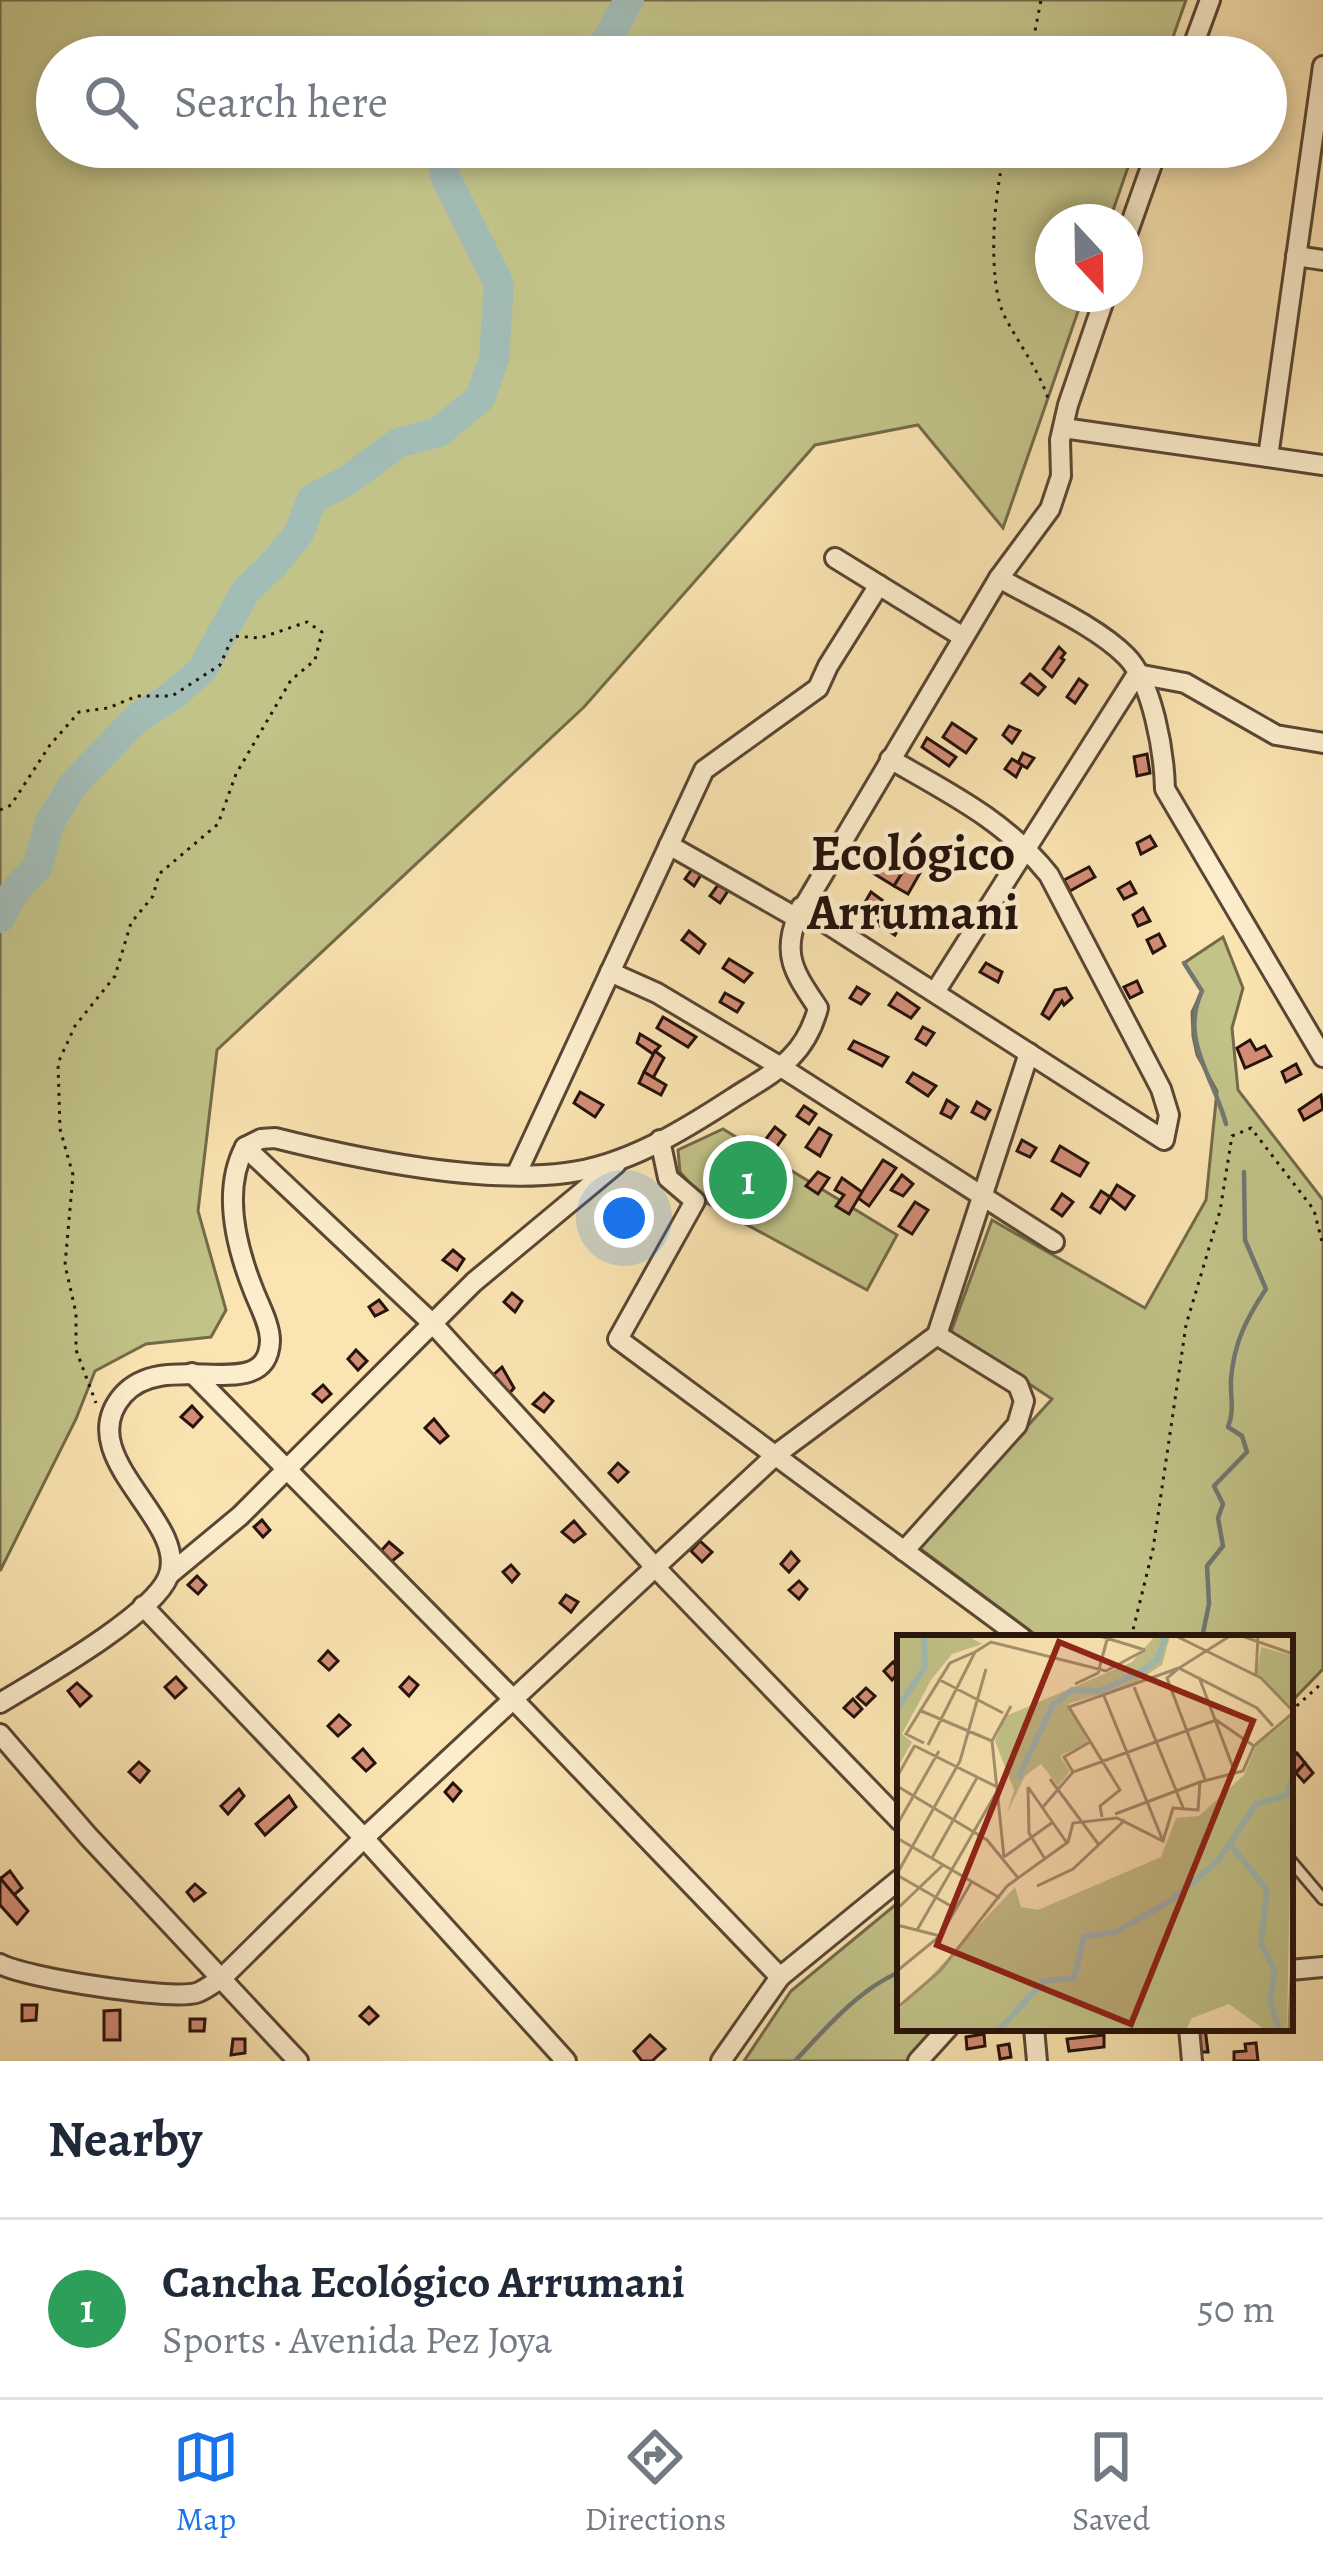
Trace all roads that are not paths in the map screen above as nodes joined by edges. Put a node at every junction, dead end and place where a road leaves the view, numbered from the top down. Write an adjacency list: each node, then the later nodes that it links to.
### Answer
1 (1210, 0): 2 (street)
2 (1197, 36)
3 (1323, 66): 6 (street)
4 (1151, 168): 5 (street)
5 (1138, 204)
6 (1295, 256): 7 (street); 10 (street)
7 (1323, 260)
8 (1100, 312): 9 (street)
9 (1062, 434): 10 (street); 13 (street)
10 (1268, 457): 11 (street)
11 (1323, 465)
12 (835, 558): 14 (street)
13 (999, 578): 15 (street); 16 (street)
14 (878, 585): 15 (street); 19 (street)
15 (963, 637): 18 (street)
16 (1137, 674): 17 (street); 20 (street); 25 (street)
17 (1323, 742)
18 (890, 759): 20 (street); 21 (street)
19 (669, 844): 21 (street); 22 (street)
20 (1027, 848): 23 (street); 24 (street)
21 (799, 912): 23 (street); 26 (street)
22 (610, 972): 26 (street); 30 (street)
23 (935, 992): 24 (street)
24 (1030, 1053): 31 (street)
25 (1323, 1057)
26 (781, 1067): 27 (street); 31 (street)
27 (660, 1140): 29 (street); 36 (street)
28 (245, 1147): 30 (street); 33 (street); 35 (street)
29 (625, 1156): 30 (street); 33 (street)
30 (516, 1174)
31 (982, 1196): 32 (street); 34 (street)
32 (1054, 1242)
33 (434, 1325): 37 (street); 39 (street)
34 (938, 1335): 36 (street); 38 (street)
35 (192, 1373): 37 (street); 40 (street)
36 (776, 1456): 38 (street); 39 (street)
37 (287, 1468): 40 (street); 43 (street)
38 (904, 1551): 42 (street)
39 (654, 1566): 43 (street); 46 (street)
40 (170, 1574): 41 (street)
41 (143, 1606): 44 (street); 47 (street)
42 (1018, 1635)
43 (514, 1699): 47 (street); 54 (street)
44 (0, 1703)
45 (0, 1734): 55 (street)
46 (897, 1818)
47 (364, 1838): 55 (street); 60 (street)
48 (1293, 1864): 50 (lane)
49 (897, 1881): 54 (street)
50 (1323, 1899)
51 (0, 1964): 55 (street)
52 (1323, 1967): 53 (street)
53 (1293, 1970)
54 (780, 1977): 61 (street)
55 (220, 1979): 59 (street)
56 (945, 2031): 62 (street)
57 (1034, 2031): 63 (street)
58 (1189, 2031): 64 (street)
59 (298, 2061)
60 (566, 2061)
61 (721, 2061)
62 (918, 2061)
63 (1037, 2061)
64 (1192, 2061)

